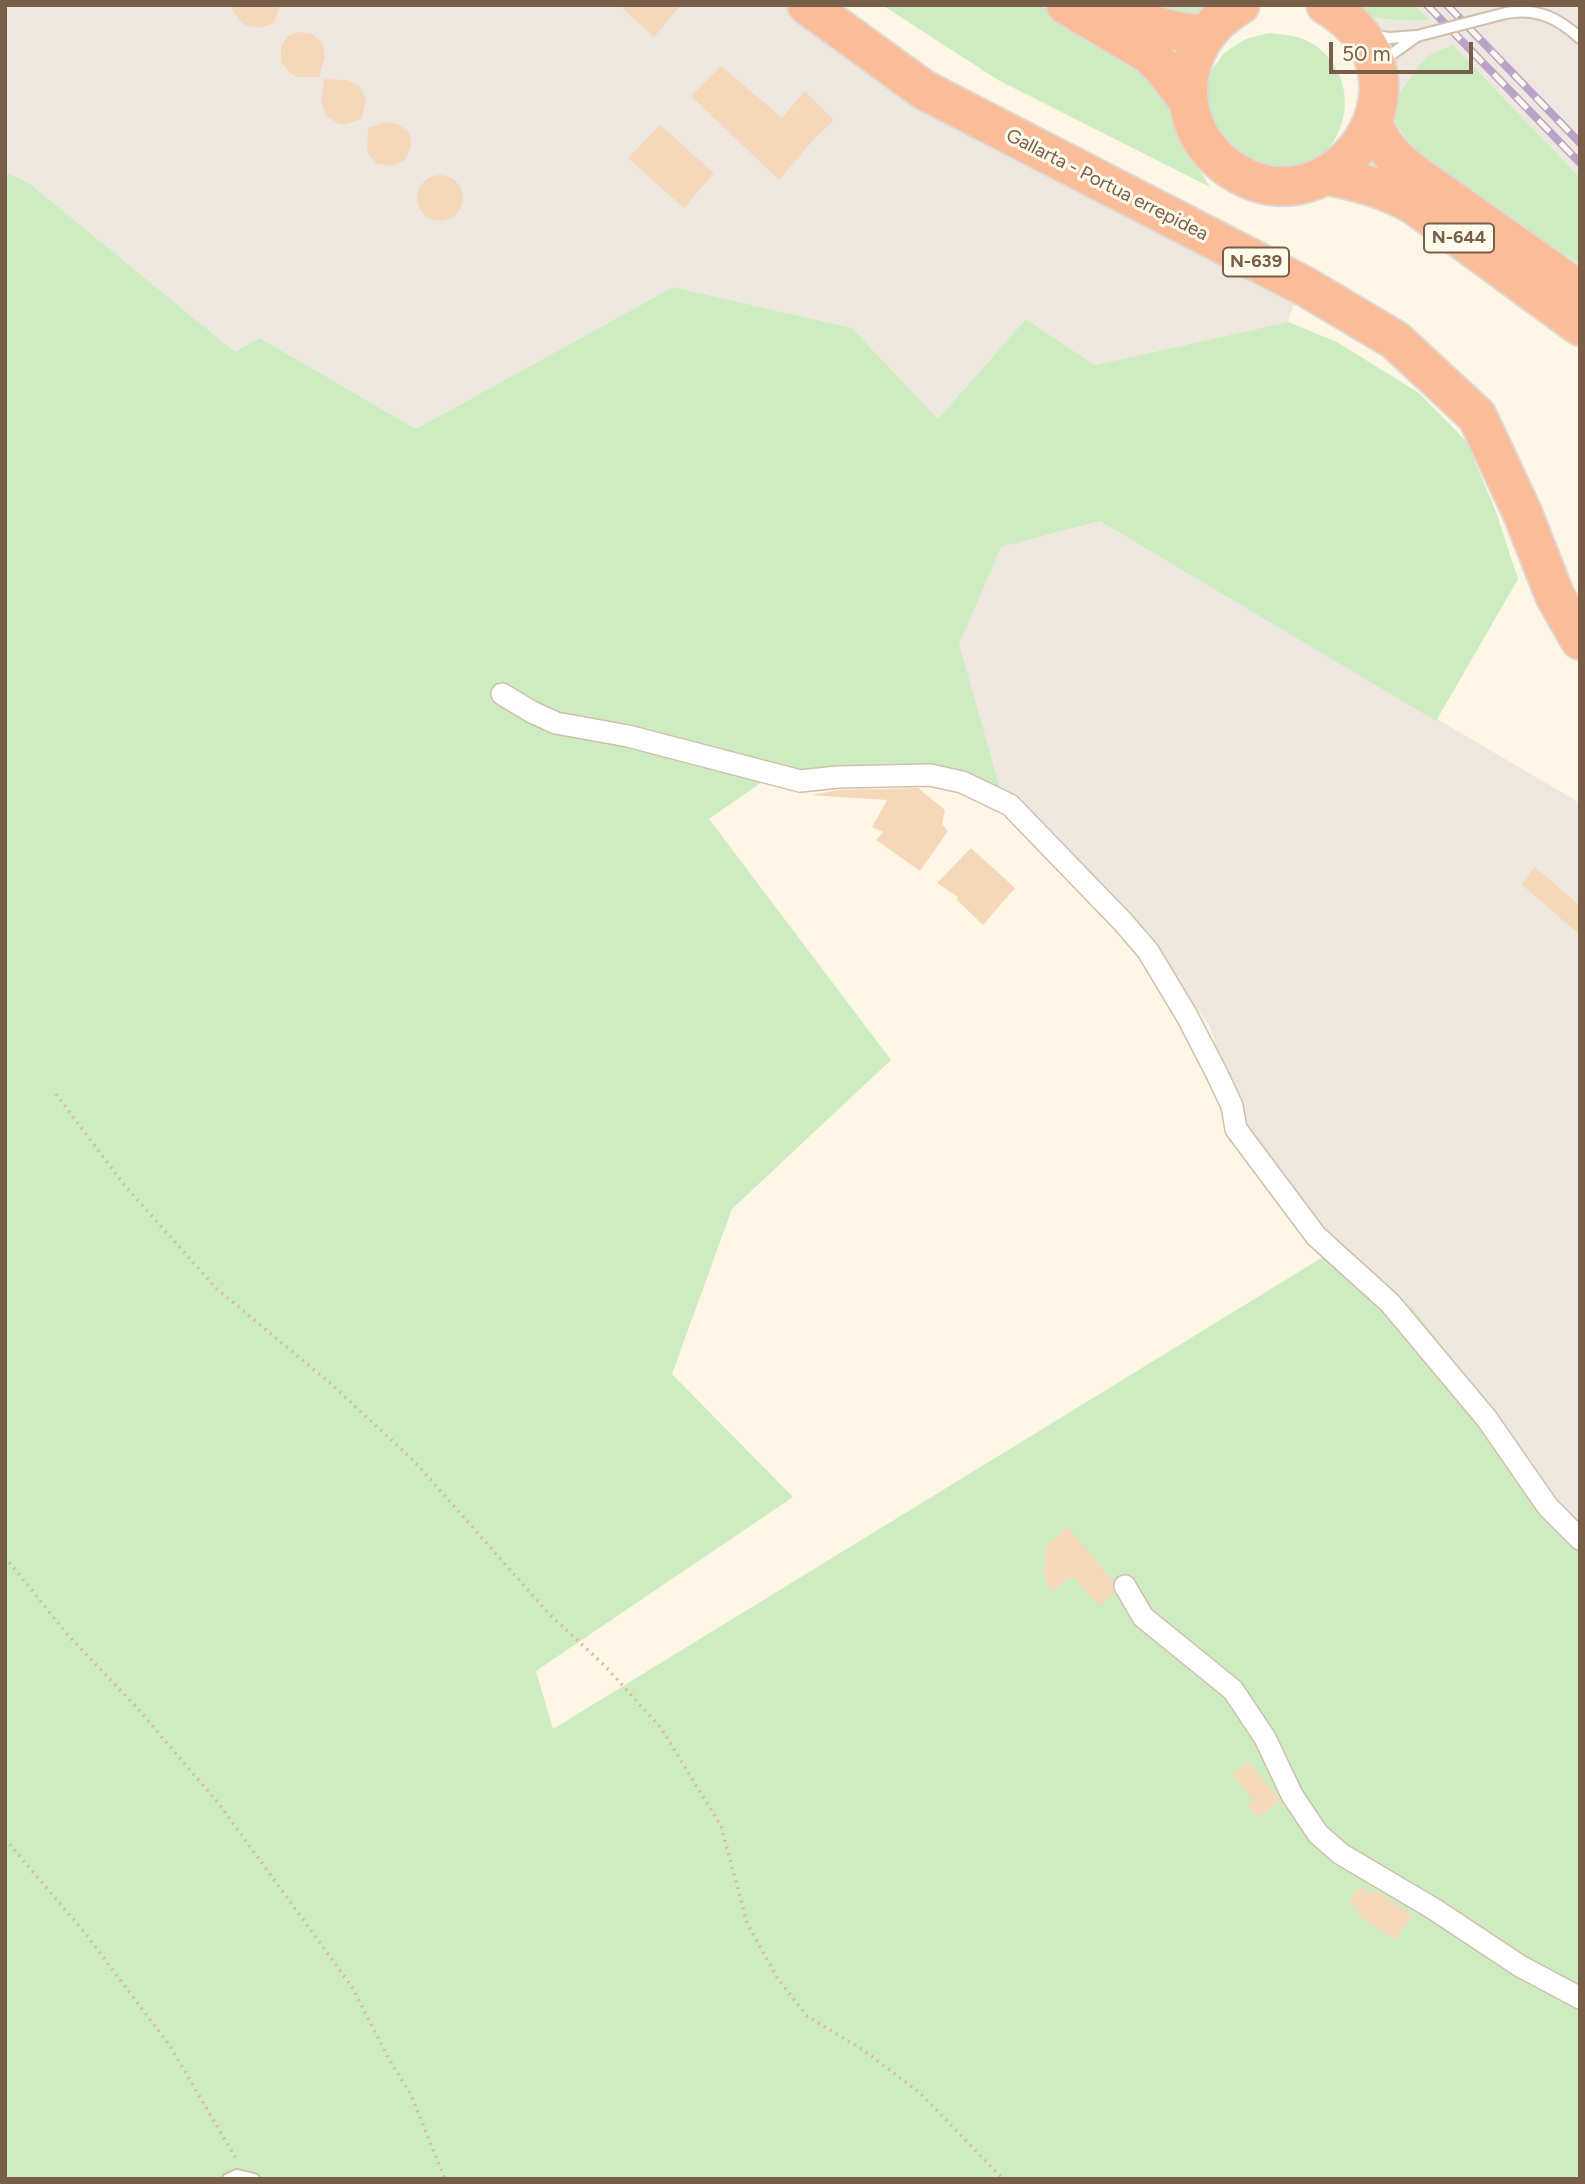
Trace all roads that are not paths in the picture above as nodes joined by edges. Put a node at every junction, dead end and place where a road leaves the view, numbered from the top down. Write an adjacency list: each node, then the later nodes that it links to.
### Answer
1 (807, 5): 15 (highway, Gallarta - Portua errepidea / N-639)
2 (1066, 5): 10 (highway)
3 (1114, 5): 6 (highway)
4 (1240, 5): 6 (highway)
5 (1327, 6): 9 (highway)
6 (1206, 35): 10 (highway)
7 (1417, 36): 8 (lane, bridge); 9 (lane); 9 (lane)
8 (1580, 38)
9 (1368, 50): 11 (highway)
10 (1188, 100): 12 (highway)
11 (1373, 122): 12 (highway); 13 (highway, N-644)
12 (1327, 175): 14 (highway, N-644)
13 (1580, 291)
14 (1580, 326)
15 (1580, 640)
16 (502, 694): 17 (street)
17 (1580, 1539)
18 (1125, 1586): 19 (street)
19 (1580, 1997)
20 (250, 2177): 21 (lane)
21 (228, 2179)

